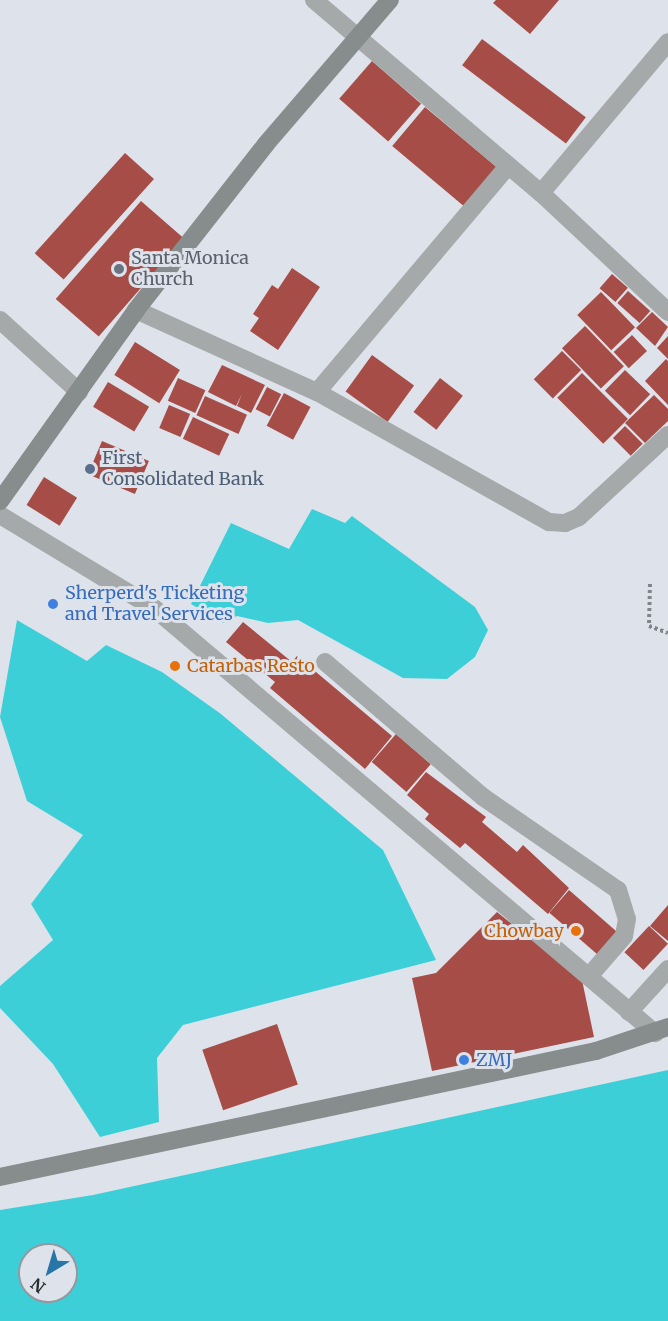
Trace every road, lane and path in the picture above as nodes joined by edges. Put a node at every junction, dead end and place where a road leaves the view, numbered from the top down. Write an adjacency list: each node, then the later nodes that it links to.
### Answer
1 (314, 0): 3 (street)
2 (390, 0): 3 (street)
3 (357, 34): 5 (street); 7 (street)
4 (668, 42): 6 (street)
5 (507, 167): 6 (street); 11 (street)
6 (540, 193): 8 (street)
7 (136, 310): 10 (street); 11 (street)
8 (668, 312)
9 (0, 320): 10 (street)
10 (79, 392): 13 (street)
11 (317, 392): 12 (street)
12 (668, 435)
13 (0, 501)
14 (0, 515): 19 (street)
15 (650, 584): 16 (path)
16 (668, 633)
17 (325, 662): 19 (street)
18 (668, 969): 20 (street)
19 (591, 974): 20 (street)
20 (629, 1012): 21 (street)
21 (662, 1030): 22 (street)
22 (0, 1177)

